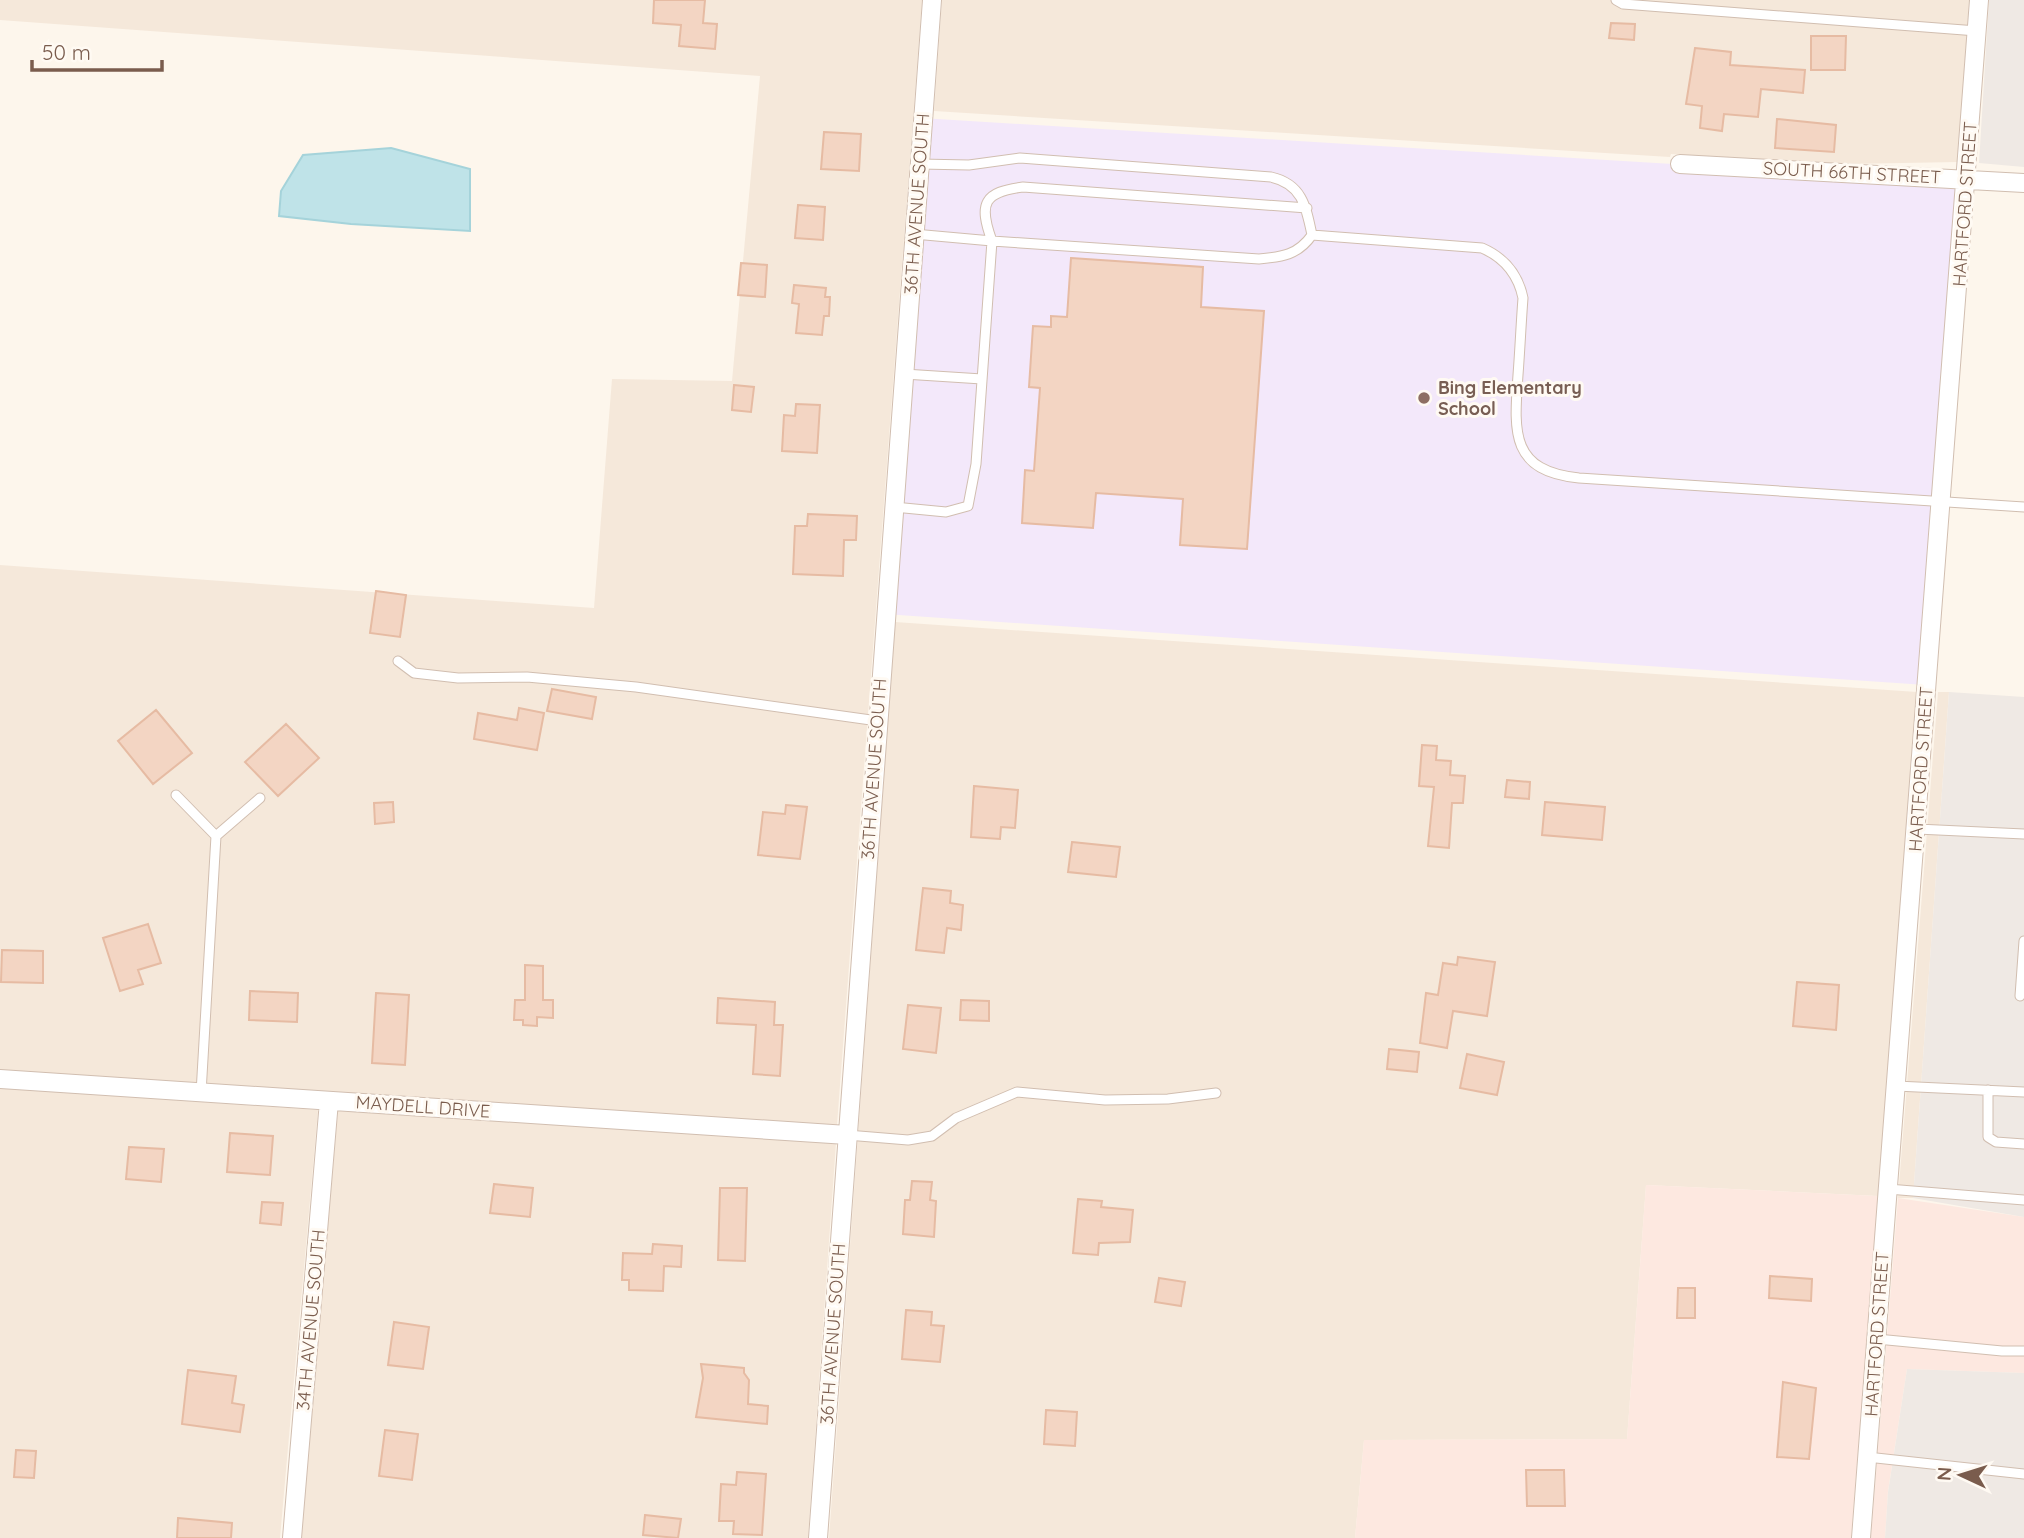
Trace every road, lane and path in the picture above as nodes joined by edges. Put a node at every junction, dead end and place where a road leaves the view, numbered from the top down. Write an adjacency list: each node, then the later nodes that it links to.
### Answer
1 (932, 0): 5 (street, 36TH AVENUE SOUTH)
2 (1616, 0): 4 (lane)
3 (1979, 0): 4 (street, HARTFORD STREET)
4 (1977, 31): 7 (street, HARTFORD STREET)
5 (920, 164): 9 (lane); 10 (street, 36TH AVENUE SOUTH)
6 (1680, 164): 7 (street, SOUTH 66TH STREET)
7 (1968, 179): 8 (street, SOUTH 66TH STREET); 15 (street, HARTFORD STREET)
8 (2024, 183)
9 (1307, 208): 11 (lane); 12 (lane)
10 (915, 234): 12 (lane); 13 (street, 36TH AVENUE SOUTH)
11 (1312, 235): 12 (lane); 15 (lane)
12 (992, 242): 14 (lane)
13 (904, 374): 14 (lane); 16 (street, 36TH AVENUE SOUTH)
14 (982, 379): 16 (lane)
15 (1942, 503): 17 (lane); 22 (street, HARTFORD STREET)
16 (894, 507): 19 (street, 36TH AVENUE SOUTH)
17 (2024, 507)
18 (398, 661): 19 (lane)
19 (878, 721): 34 (street, 36TH AVENUE SOUTH)
20 (176, 795): 24 (lane)
21 (260, 798): 24 (lane)
22 (1917, 829): 23 (lane); 28 (street, HARTFORD STREET)
23 (2024, 834)
24 (216, 836): 31 (lane)
25 (2024, 941): 26 (lane)
26 (2020, 996)
27 (0, 1079): 31 (street, MAYDELL DRIVE)
28 (1896, 1086): 29 (lane); 36 (street, HARTFORD STREET)
29 (1988, 1090): 30 (lane); 35 (lane)
30 (2024, 1092)
31 (201, 1093): 33 (street, MAYDELL DRIVE)
32 (1216, 1093): 34 (lane)
33 (329, 1101): 34 (street, MAYDELL DRIVE); 42 (street, 34TH AVENUE SOUTH)
34 (847, 1135): 43 (street, 36TH AVENUE SOUTH)
35 (2024, 1144)
36 (1888, 1189): 37 (lane); 38 (street, HARTFORD STREET)
37 (2024, 1200)
38 (1877, 1339): 39 (lane); 40 (street, HARTFORD STREET)
39 (2024, 1351)
40 (1867, 1457): 41 (lane); 44 (street, HARTFORD STREET)
41 (2024, 1474)
42 (292, 1538)
43 (818, 1538)
44 (1861, 1538)

